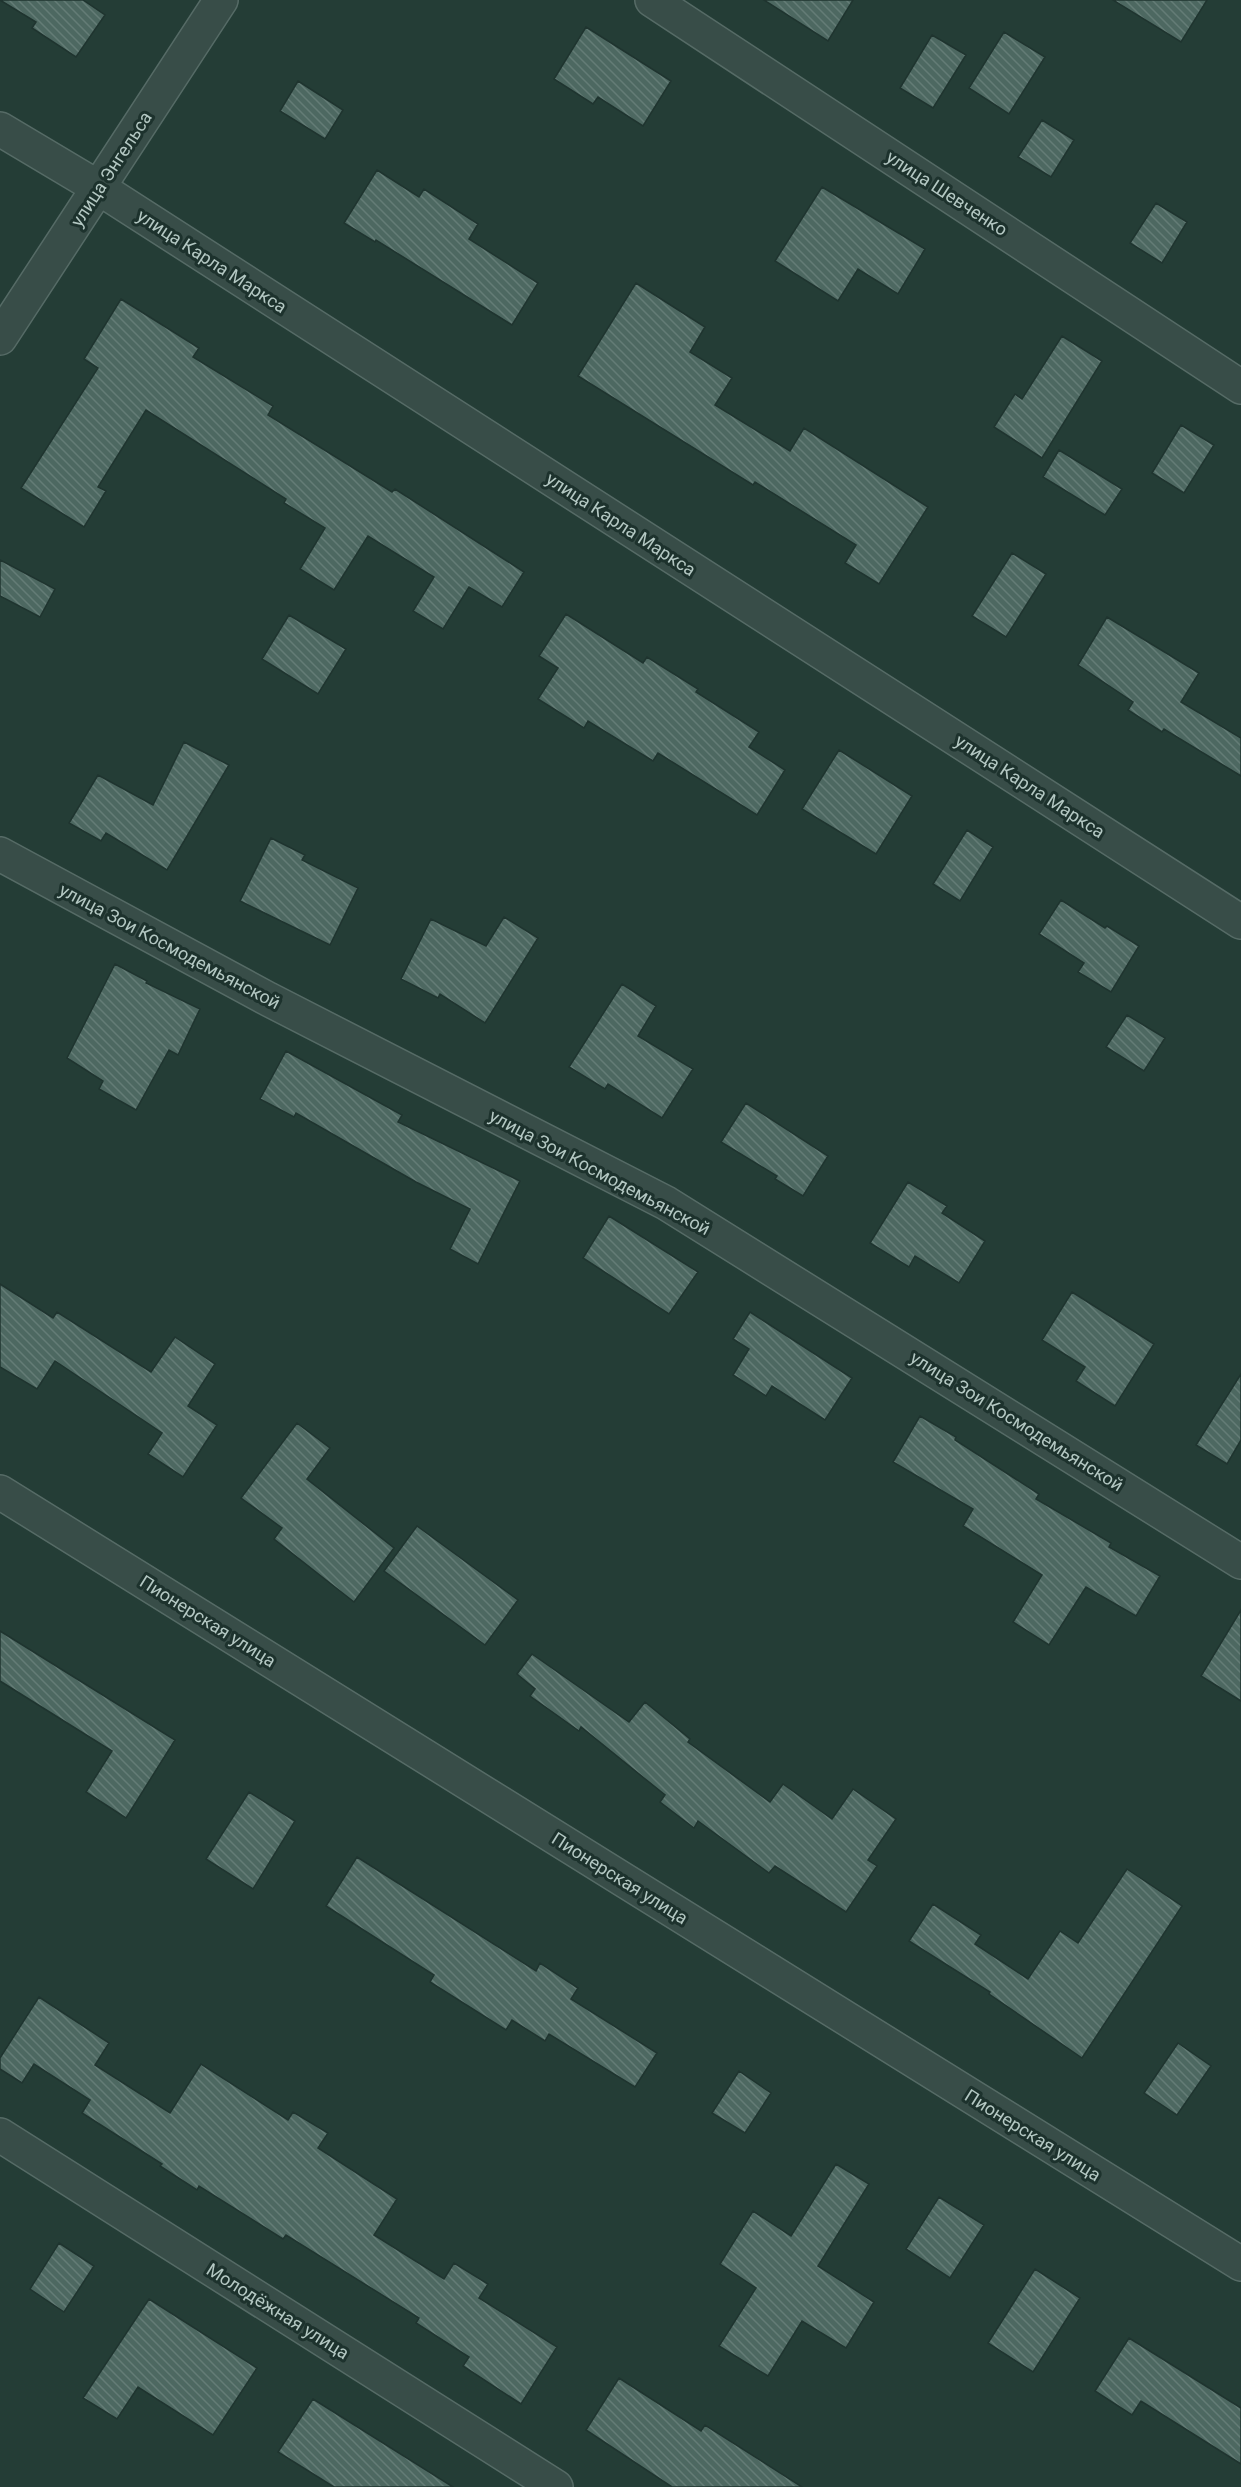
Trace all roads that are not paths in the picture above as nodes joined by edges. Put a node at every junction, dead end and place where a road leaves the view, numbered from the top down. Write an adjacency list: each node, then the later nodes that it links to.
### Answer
1 (221, 0): 4 (street, улица Энгельса)
2 (652, 0): 6 (street, улица Шевченко)
3 (0, 129): 4 (street, улица Карла Маркса)
4 (99, 188): 5 (street, улица Энгельса); 8 (street, улица Карла Маркса)
5 (0, 338)
6 (1241, 387)
7 (0, 854): 10 (street, улица Зои Космодемьянской)
8 (1241, 922)
9 (0, 1492): 12 (street, Пионерская улица)
10 (1241, 1562)
11 (0, 2135): 13 (street, Молодёжная улица)
12 (1241, 2264)
13 (556, 2487)

